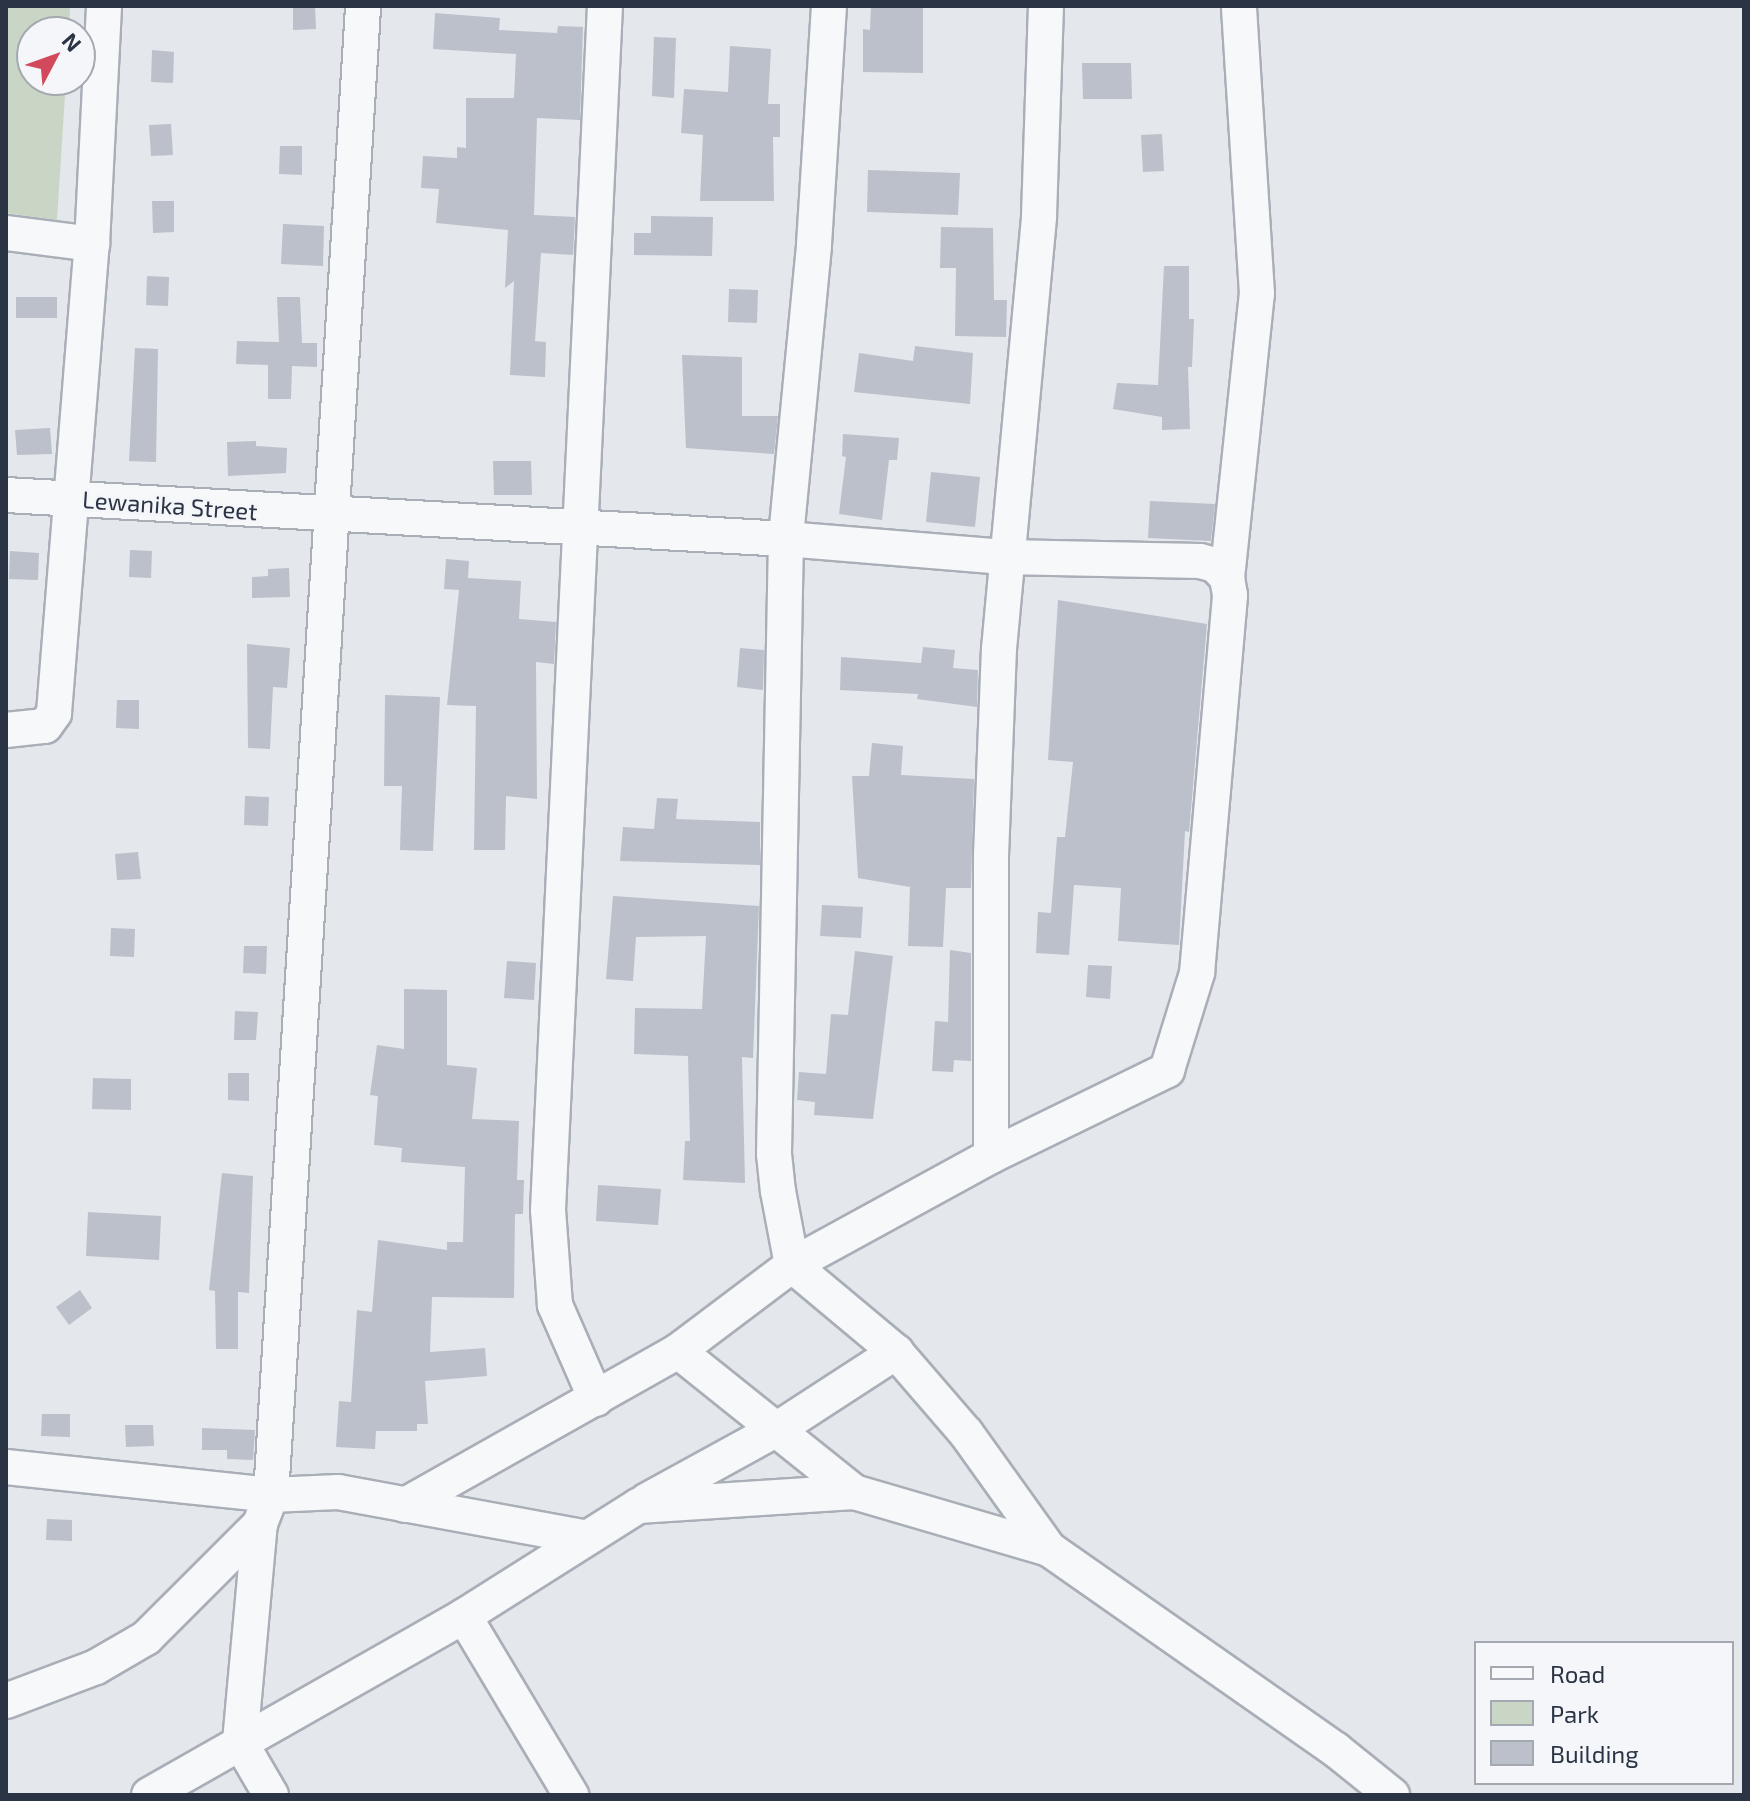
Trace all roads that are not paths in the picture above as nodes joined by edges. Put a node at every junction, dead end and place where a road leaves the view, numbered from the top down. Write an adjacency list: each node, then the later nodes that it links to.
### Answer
1 (104, 6): 8 (street)
2 (363, 6): 11 (street)
3 (605, 6): 12 (street)
4 (829, 6): 13 (street)
5 (1046, 6): 14 (street)
6 (1239, 6): 15 (street)
7 (6, 233): 8 (street)
8 (92, 244): 10 (street)
9 (6, 495): 10 (street, Lewanika Street)
10 (73, 498): 11 (street, Lewanika Street); 16 (street)
11 (334, 517): 12 (street, Lewanika Street); 27 (street)
12 (577, 529): 13 (street, Lewanika Street); 21 (street)
13 (786, 539): 14 (street, Lewanika Street); 18 (street)
14 (1004, 557): 15 (street, Lewanika Street); 17 (street)
15 (1227, 578): 17 (street)
16 (6, 730)
17 (991, 1156): 18 (street)
18 (792, 1265): 19 (street); 20 (street)
19 (678, 1351): 21 (street); 22 (street)
20 (896, 1352): 22 (street); 29 (street)
21 (596, 1399): 25 (street)
22 (779, 1428): 24 (street); 26 (street)
23 (6, 1467): 27 (street)
24 (854, 1492): 26 (street); 29 (street)
25 (405, 1505): 27 (street); 28 (street)
26 (638, 1506): 28 (street)
27 (265, 1509): 31 (street); 32 (street)
28 (584, 1537): 30 (street)
29 (1049, 1549): 36 (street)
30 (464, 1616): 32 (street); 35 (street)
31 (6, 1701)
32 (240, 1742): 33 (street); 34 (street)
33 (149, 1795)
34 (271, 1795)
35 (571, 1795)
36 (1392, 1795)

